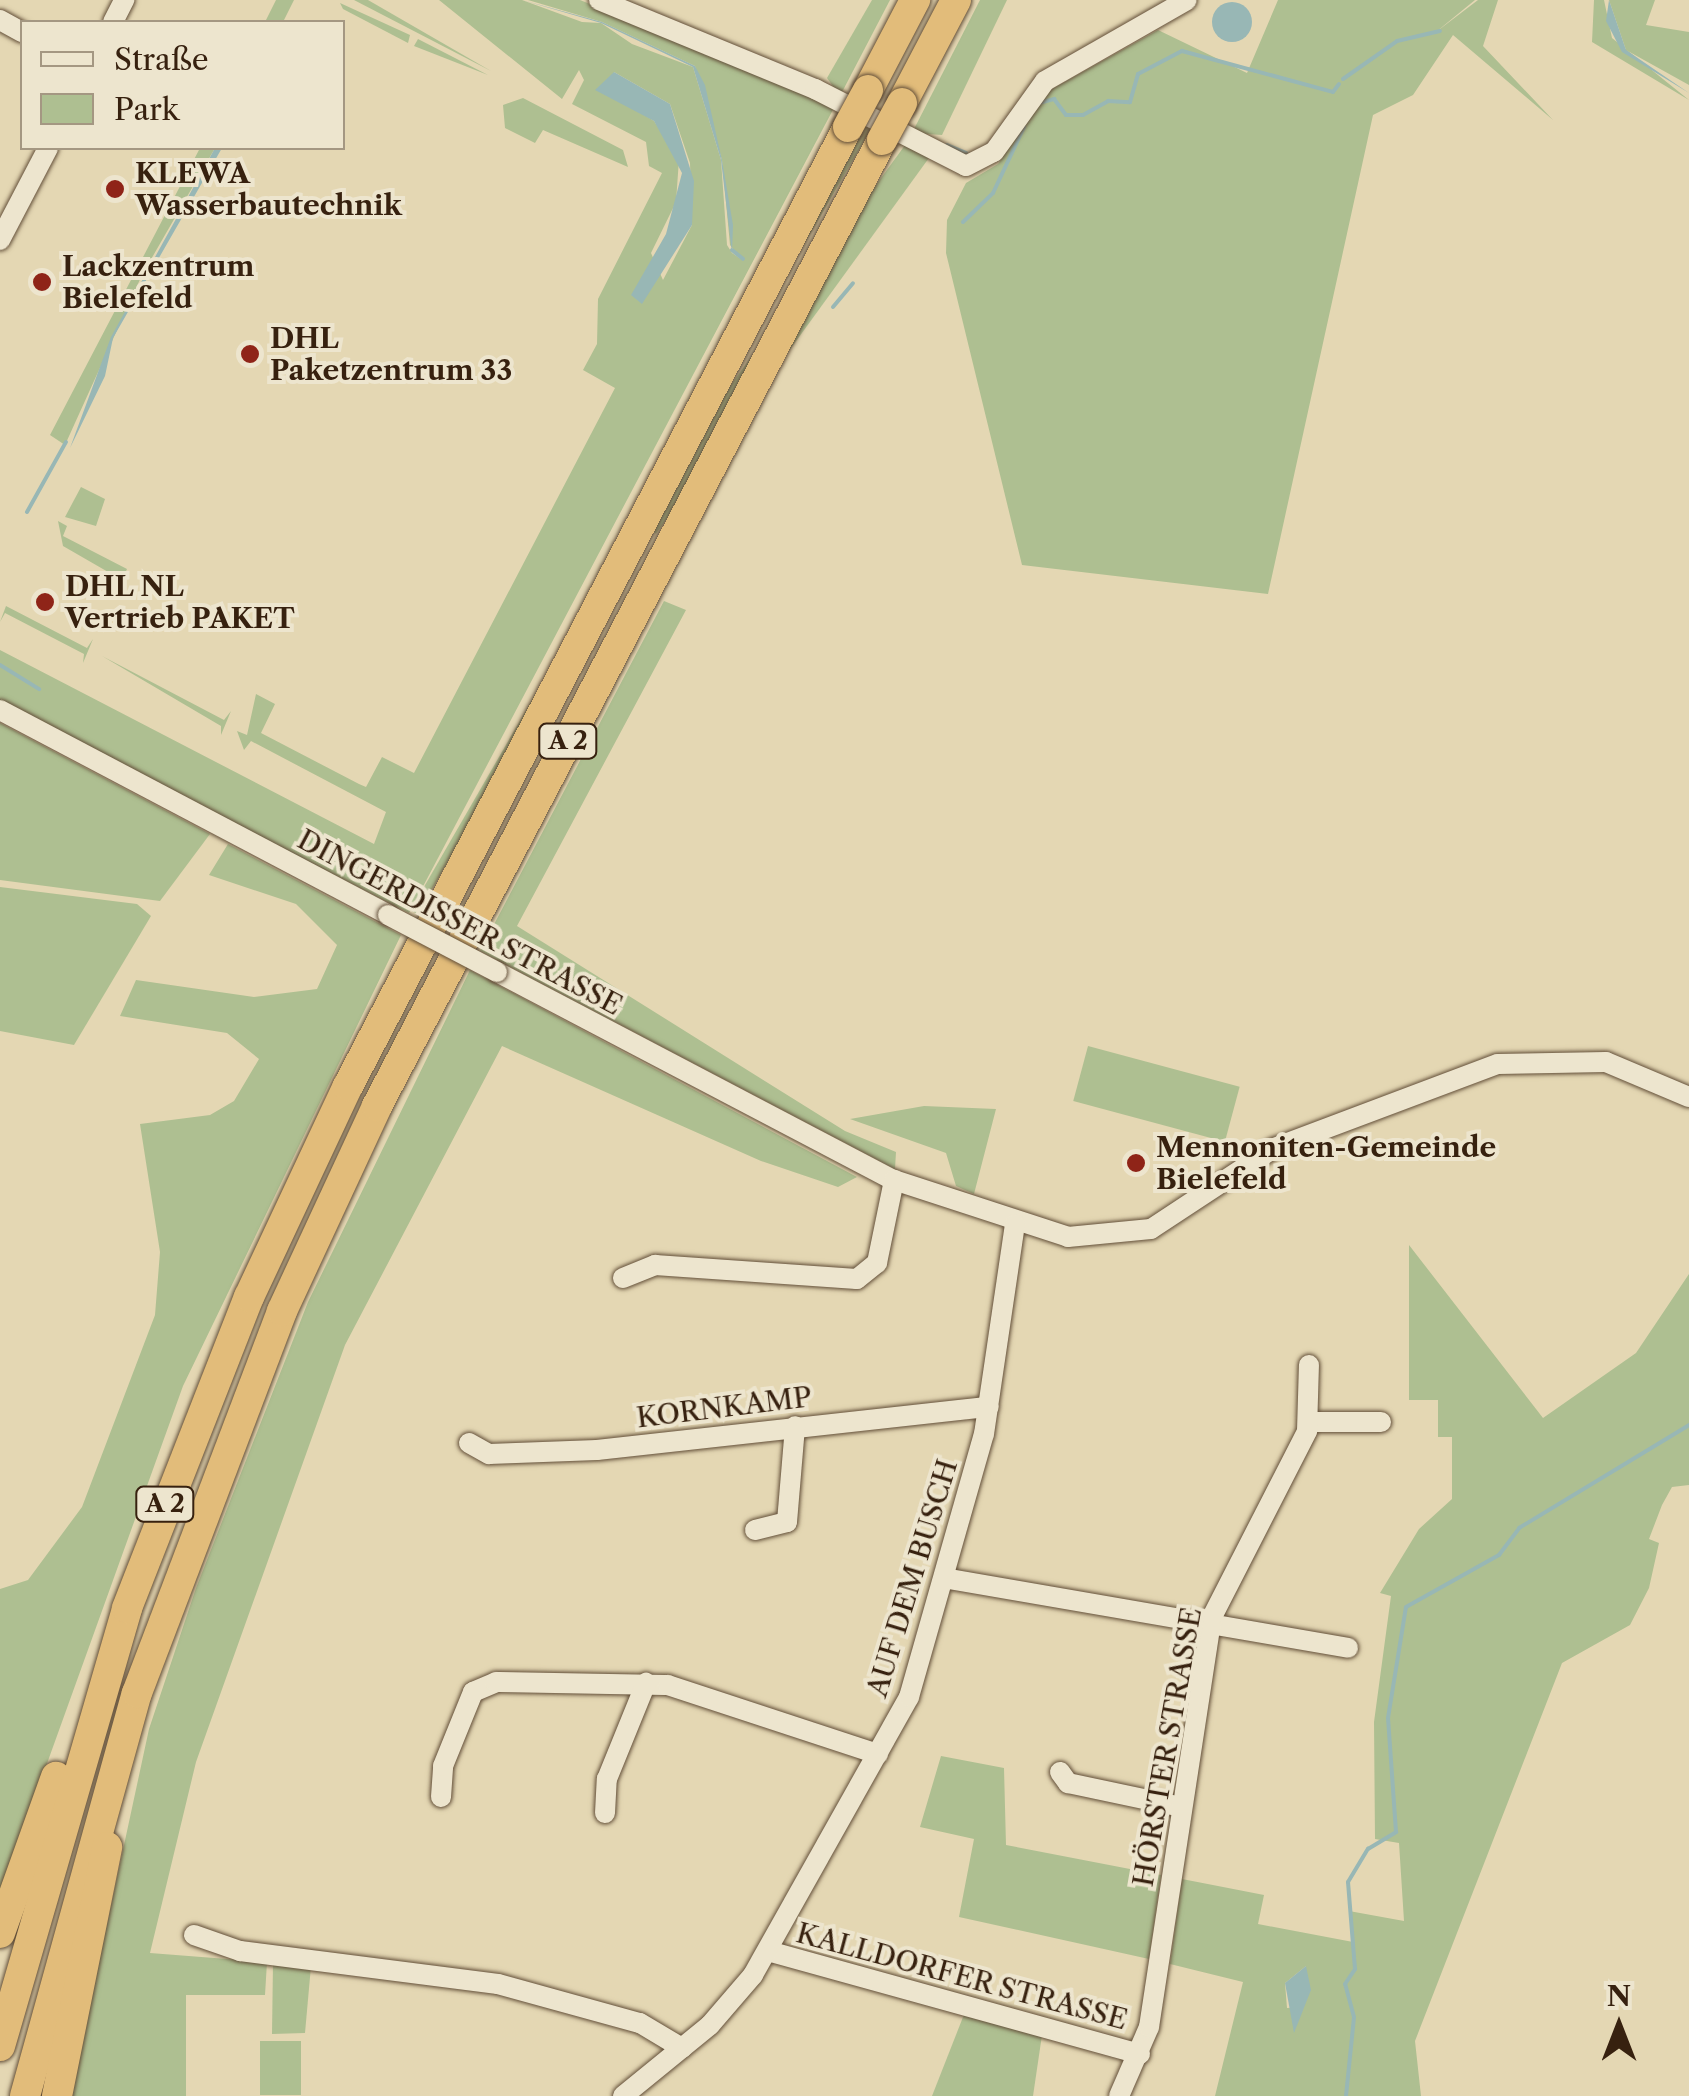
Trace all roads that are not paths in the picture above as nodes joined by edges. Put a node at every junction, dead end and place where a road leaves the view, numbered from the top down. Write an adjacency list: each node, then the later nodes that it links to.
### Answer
1 (599, 0): 4 (street)
2 (915, 0): 23 (highway, A 2, bridge)
3 (956, 0): 26 (highway, A 2, bridge)
4 (1186, 0)
5 (47, 150): 6 (street)
6 (0, 240)
7 (0, 710): 9 (street, DINGERDISSER STRASSE, bridge)
8 (1689, 1096): 10 (street, DINGERDISSER STRASSE)
9 (894, 1180): 10 (street, DINGERDISSER STRASSE); 11 (street)
10 (1015, 1224): 13 (street, AUF DEM BUSCH)
11 (624, 1278)
12 (1309, 1366): 14 (street, HÖRSTER STRASSE)
13 (989, 1407): 16 (street, KORNKAMP); 19 (street, AUF DEM BUSCH)
14 (1310, 1422): 15 (street); 20 (street, HÖRSTER STRASSE)
15 (1382, 1422)
16 (795, 1426): 17 (street, KORNKAMP); 18 (street)
17 (469, 1444)
18 (755, 1530)
19 (944, 1578): 20 (street); 24 (street, AUF DEM BUSCH)
20 (1210, 1628): 21 (street); 28 (street, HÖRSTER STRASSE)
21 (1348, 1648)
22 (646, 1683): 24 (street); 27 (street); 29 (street)
23 (92, 1716): 30 (highway); 33 (highway, A 2)
24 (878, 1754): 32 (street, AUF DEM BUSCH)
25 (1060, 1772): 28 (street)
26 (113, 1774): 36 (highway, A 2); 37 (highway)
27 (441, 1797)
28 (1182, 1807): 35 (street, HÖRSTER STRASSE)
29 (605, 1813)
30 (0, 1933)
31 (194, 1934): 34 (street)
32 (768, 1951): 34 (street, AUF DEM BUSCH); 35 (street, KALLDORFER STRASSE)
33 (0, 2046)
34 (682, 2048): 38 (street, AUF DEM BUSCH)
35 (1140, 2054): 39 (street, HÖRSTER STRASSE)
36 (27, 2089)
37 (58, 2094)
38 (622, 2096)
39 (1119, 2096)

